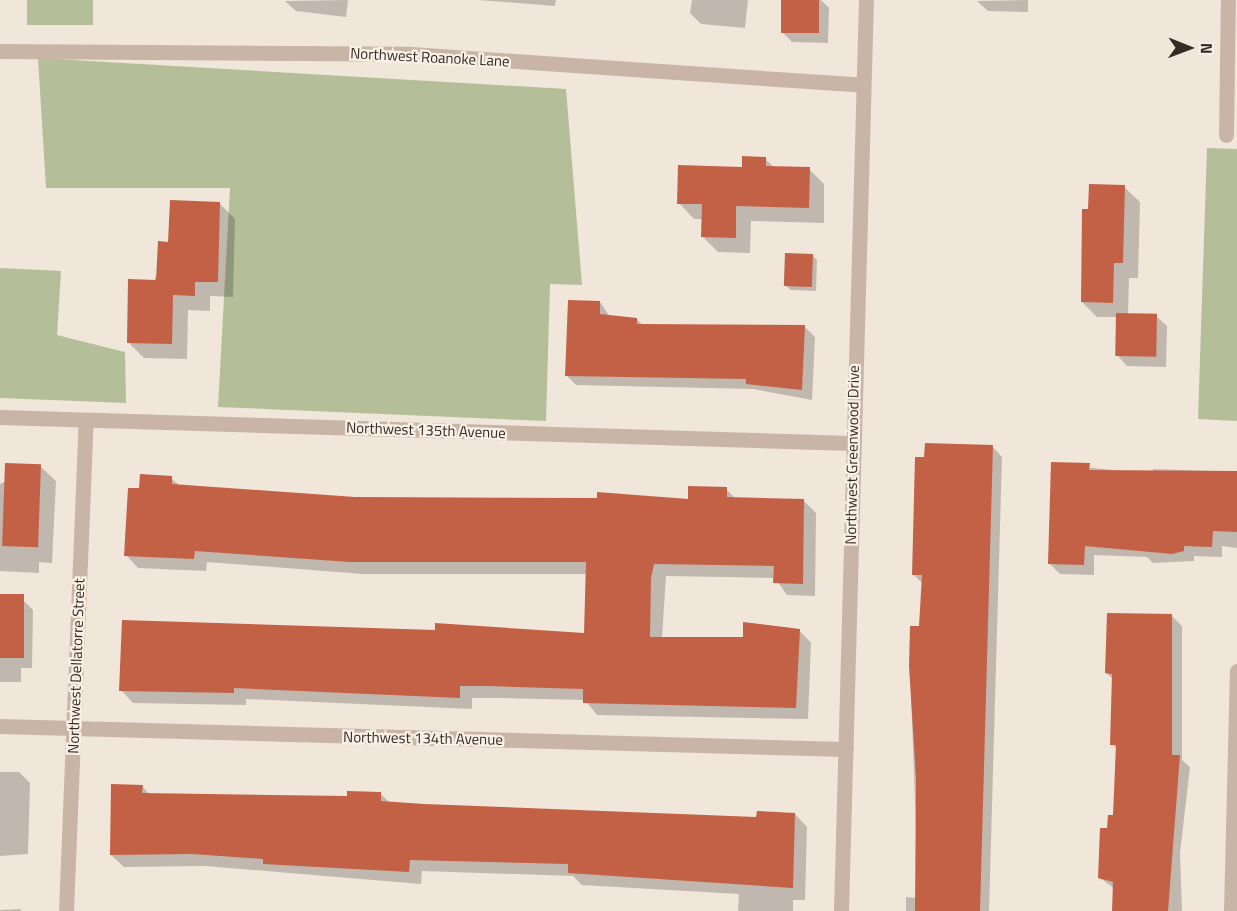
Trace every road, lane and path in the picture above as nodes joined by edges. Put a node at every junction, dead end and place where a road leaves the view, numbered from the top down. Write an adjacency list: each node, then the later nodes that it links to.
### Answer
1 (866, 0): 4 (street, Northwest Greenwood Drive)
2 (1228, 0): 5 (street)
3 (0, 51): 4 (street, Northwest Roanoke Lane)
4 (860, 85): 8 (street, Northwest Greenwood Drive)
5 (1227, 135)
6 (0, 417): 7 (street, Northwest 135th Avenue)
7 (86, 420): 8 (street, Northwest 135th Avenue); 11 (street, Northwest Dellatorre Street)
8 (852, 443): 12 (street, Northwest Greenwood Drive)
9 (1237, 671): 15 (street)
10 (0, 726): 11 (street, Northwest 134th Avenue)
11 (72, 728): 12 (street, Northwest 134th Avenue); 13 (street, Northwest Dellatorre Street)
12 (846, 748): 14 (street, Northwest Greenwood Drive)
13 (66, 911)
14 (841, 911)
15 (1231, 911)

